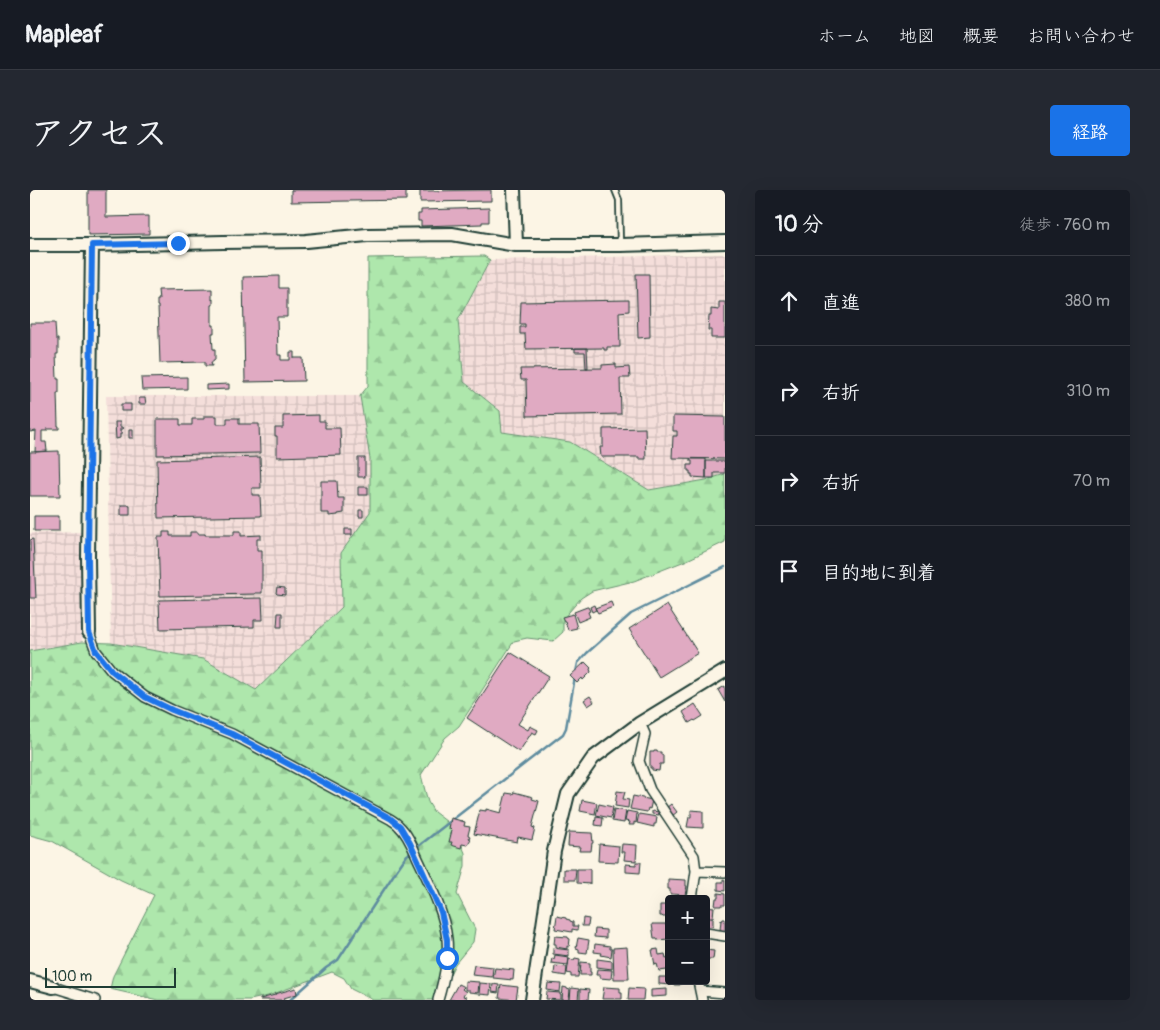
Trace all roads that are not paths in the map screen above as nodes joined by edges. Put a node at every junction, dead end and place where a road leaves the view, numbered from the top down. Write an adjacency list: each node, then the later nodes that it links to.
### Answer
1 (514, 190): 6 (street)
2 (615, 190): 7 (lane)
3 (725, 242): 7 (street)
4 (30, 245): 5 (street)
5 (92, 245): 6 (street); 8 (street)
6 (516, 245): 7 (street)
7 (620, 245)
8 (89, 632): 21 (street)
9 (725, 671): 10 (street)
10 (640, 723): 11 (street); 22 (street)
11 (696, 870): 12 (street); 13 (street)
12 (725, 872)
13 (693, 895)
14 (710, 934): 15 (street)
15 (725, 936)
16 (30, 981): 17 (street)
17 (53, 987): 20 (street)
18 (725, 993): 19 (street)
19 (701, 995)
20 (95, 1000)
21 (438, 1000)
22 (532, 1000)

